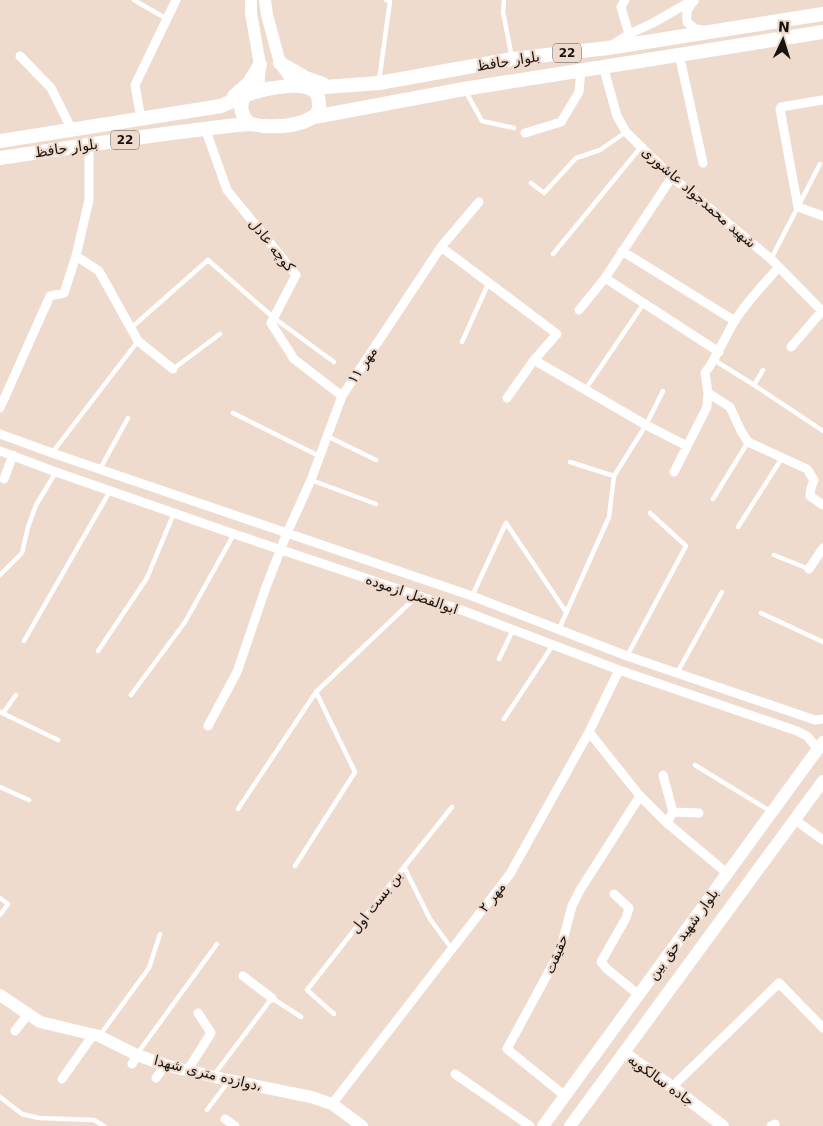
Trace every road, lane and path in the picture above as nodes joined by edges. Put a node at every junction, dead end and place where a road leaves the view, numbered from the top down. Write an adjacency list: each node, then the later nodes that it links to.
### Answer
1 (134, 0): 10 (lane)
2 (176, 0): 10 (street)
3 (251, 0): 19 (main road)
4 (265, 0): 18 (main road)
5 (386, 0): 22 (lane)
6 (504, 0): 17 (lane)
7 (625, 0): 13 (street)
8 (694, 0): 11 (street); 13 (street)
9 (823, 14): 11 (main road, بلوار حافظ / 22)
10 (167, 20): 32 (street)
11 (710, 32): 14 (main road, بلوار حافظ / 22)
12 (823, 32): 15 (main road, بلوار حافظ / 22)
13 (629, 34): 14 (street)
14 (608, 48): 17 (main road, بلوار حافظ / 22)
15 (679, 54): 20 (main road, بلوار حافظ / 22); 43 (street)
16 (20, 56): 36 (street)
17 (512, 59): 22 (main road, بلوار حافظ / 22)
18 (280, 63): 23 (main road); 24 (main road)
19 (260, 65): 27 (main road); 30 (main road)
20 (603, 66): 21 (main road, بلوار حافظ / 22); 37 (street, شهید محمدجواد عاشوری)
21 (581, 69): 26 (main road, بلوار حافظ / 22); 38 (street)
22 (379, 83): 24 (main road, بلوار حافظ / 22)
23 (296, 86): 25 (main road, 22); 27 (main road, 22)
24 (331, 87): 25 (main road, بلوار حافظ / 22)
25 (311, 88): 31 (main road)
26 (464, 89): 31 (main road, بلوار حافظ / 22); 35 (lane)
27 (258, 91): 28 (main road, 22)
28 (244, 96): 30 (main road, بلوار حافظ / 22); 33 (main road)
29 (823, 100): 48 (street)
30 (220, 106): 32 (main road, بلوار حافظ / 22)
31 (314, 117): 33 (main road, 22)
32 (141, 119): 36 (main road, بلوار حافظ / 22)
33 (251, 124): 34 (main road, بلوار حافظ / 22)
34 (205, 128): 40 (main road, بلوار حافظ / 22); 61 (street, کوچه عادل)
35 (514, 128)
36 (72, 130): 39 (main road, بلوار حافظ / 22)
37 (626, 132): 41 (street, شهید محمدجواد عاشوری); 46 (lane)
38 (524, 133)
39 (0, 142)
40 (89, 145): 42 (main road, بلوار حافظ / 22); 53 (street)
41 (641, 147): 45 (street, شهید محمدجواد عاشوری); 52 (lane)
42 (0, 158)
43 (703, 163)
44 (820, 164): 48 (lane)
45 (672, 177): 51 (street); 54 (street, شهید محمدجواد عاشوری)
46 (532, 183)
47 (479, 202): 50 (street, مهر ۱۱)
48 (798, 207): 49 (street); 54 (lane)
49 (823, 216)
50 (441, 247): 57 (street); 78 (street, مهر ۱۱)
51 (622, 251): 56 (street); 62 (street)
52 (552, 254)
53 (76, 256): 63 (street); 80 (street)
54 (771, 260): 55 (street, شهید محمدجواد عاشوری)
55 (778, 267): 60 (street, شهید محمدجواد عاشوری); 62 (street)
56 (604, 278): 58 (street); 59 (street)
57 (489, 282): 66 (lane); 69 (street)
58 (644, 303): 68 (street); 75 (lane)
59 (579, 310)
60 (823, 312): 67 (street)
61 (274, 318): 63 (lane); 71 (lane); 78 (street)
62 (735, 321): 68 (street)
63 (131, 328): 65 (street)
64 (220, 334): 72 (lane)
65 (138, 341): 72 (street); 90 (lane)
66 (462, 342)
67 (791, 347)
68 (719, 352): 70 (street)
69 (534, 360): 75 (street); 79 (street)
70 (714, 360): 74 (lane); 77 (street)
71 (334, 362)
72 (173, 369)
73 (763, 370): 74 (lane)
74 (754, 385): 84 (lane)
75 (585, 390): 83 (street)
76 (663, 391): 83 (lane)
77 (708, 393): 87 (street); 88 (street)
78 (342, 396): 86 (street, مهر ۱۱)
79 (507, 398)
80 (0, 408)
81 (233, 413): 92 (lane)
82 (128, 418): 96 (lane)
83 (646, 425): 88 (street); 99 (lane)
84 (823, 432)
85 (0, 434): 90 (street, ابوالفضل ازموده)
86 (326, 436): 92 (street, مهر ۱۱); 94 (lane)
87 (748, 442): 93 (street); 103 (lane)
88 (688, 446): 98 (street)
89 (0, 451): 91 (street, ابوالفضل ازموده)
90 (52, 453): 96 (street, ابوالفضل ازموده)
91 (13, 455): 97 (street, ابوالفضل ازموده); 100 (street)
92 (319, 456): 101 (street, مهر ۱۱)
93 (782, 457): 105 (street); 108 (lane)
94 (376, 460)
95 (570, 462): 99 (lane)
96 (100, 469): 109 (street, ابوالفضل ازموده)
97 (56, 472): 102 (street, ابوالفضل ازموده); 115 (lane)
98 (674, 472)
99 (614, 476): 119 (lane)
100 (4, 479)
101 (311, 480): 104 (lane); 109 (street, مهر ۱۱)
102 (111, 490): 106 (street, ابوالفضل ازموده); 123 (lane)
103 (713, 499)
104 (376, 504)
105 (823, 505)
106 (174, 512): 110 (street, ابوالفضل ازموده); 126 (lane)
107 (650, 513): 127 (lane)
108 (738, 527)
109 (287, 533): 112 (street, مهر ۱۱); 118 (street, ابوالفضل ازموده)
110 (234, 534): 112 (street, ابوالفضل ازموده); 133 (lane)
111 (823, 548): 114 (street)
112 (281, 549): 117 (street, ابوالفضل ازموده); 137 (street, مهر ۱۱)
113 (774, 555): 114 (lane)
114 (809, 569)
115 (0, 575)
116 (722, 592): 130 (lane)
117 (417, 596): 122 (street, ابوالفضل ازموده); 131 (lane)
118 (472, 596): 119 (lane); 121 (street, ابوالفضل ازموده)
119 (566, 612): 121 (lane)
120 (761, 614): 124 (lane)
121 (559, 629): 127 (street, ابوالفضل ازموده)
122 (513, 630): 125 (street, ابوالفضل ازموده); 128 (lane)
123 (24, 641)
124 (823, 642)
125 (553, 645): 129 (street, ابوالفضل ازموده); 135 (lane)
126 (98, 651)
127 (627, 656): 130 (street, ابوالفضل ازموده)
128 (499, 659)
129 (619, 670): 138 (street, مهر ۲); 140 (street, ابوالفضل ازموده)
130 (677, 673): 136 (street, ابوالفضل ازموده)
131 (316, 692): 148 (lane); 155 (lane)
132 (16, 695): 134 (lane)
133 (131, 695)
134 (2, 712): 139 (lane)
135 (504, 719)
136 (823, 719)
137 (208, 726)
138 (589, 732): 145 (street); 163 (street, مهر ۲)
139 (58, 740)
140 (820, 746): 151 (main road, بلوار شهید حق بین)
141 (695, 765): 151 (lane)
142 (663, 775): 149 (street)
143 (823, 781): 152 (main road, بلوار شهید حق بین)
144 (0, 787): 146 (lane)
145 (640, 796): 153 (street); 185 (street, حقیقت)
146 (29, 800)
147 (452, 807): 156 (lane)
148 (238, 809)
149 (673, 812): 150 (street); 153 (street)
150 (699, 813)
151 (772, 813): 157 (main road, بلوار شهید حق بین)
152 (795, 820): 154 (street); 175 (main road, بلوار شهید حق بین)
153 (667, 823): 157 (street)
154 (823, 840)
155 (295, 866)
156 (404, 867): 163 (lane, بن بست اول); 170 (lane, بن بست اول)
157 (728, 874): 166 (main road, بلوار شهید حق بین)
158 (614, 894): 166 (street)
159 (0, 898): 160 (lane)
160 (0, 915)
161 (160, 934): 174 (lane)
162 (217, 944): 176 (lane)
163 (452, 949): 187 (street, مهر ۲)
164 (243, 976): 167 (street)
165 (0, 995): 169 (main road, دوازده متری شهدا،)
166 (639, 995): 185 (main road, بلوار شهید حق بین)
167 (272, 998): 171 (lane); 180 (lane)
168 (198, 1013): 178 (street)
169 (28, 1014): 173 (street); 174 (main road, دوازده متری شهدا،)
170 (334, 1014)
171 (301, 1017)
172 (823, 1028): 184 (street)
173 (15, 1031)
174 (96, 1035): 176 (main road, دوازده متری شهدا،); 182 (street)
175 (624, 1053): 184 (main road, جاده سالکویه); 195 (main road, بلوار شهید حق بین)
176 (134, 1060): 177 (main road, دوازده متری شهدا،)
177 (165, 1065): 178 (main road, دوازده متری شهدا،); 181 (street)
178 (187, 1071): 180 (main road, دوازده متری شهدا،)
179 (455, 1074): 193 (street)
180 (213, 1076): 183 (main road, دوازده متری شهدا،)
181 (156, 1078)
182 (62, 1079)
183 (228, 1080): 187 (main road, دوازده متری شهدا،); 188 (lane)
184 (672, 1087): 196 (main road, جاده سالکویه)
185 (565, 1096): 194 (main road, بلوار شهید حق بین)
186 (0, 1097): 190 (lane)
187 (332, 1104): 192 (main road, دوازده متری شهدا،)
188 (207, 1110)
189 (225, 1119): 191 (street)
190 (104, 1126)
191 (235, 1126)
192 (362, 1126)
193 (530, 1126)
194 (543, 1126)
195 (570, 1126)
196 (723, 1126)

